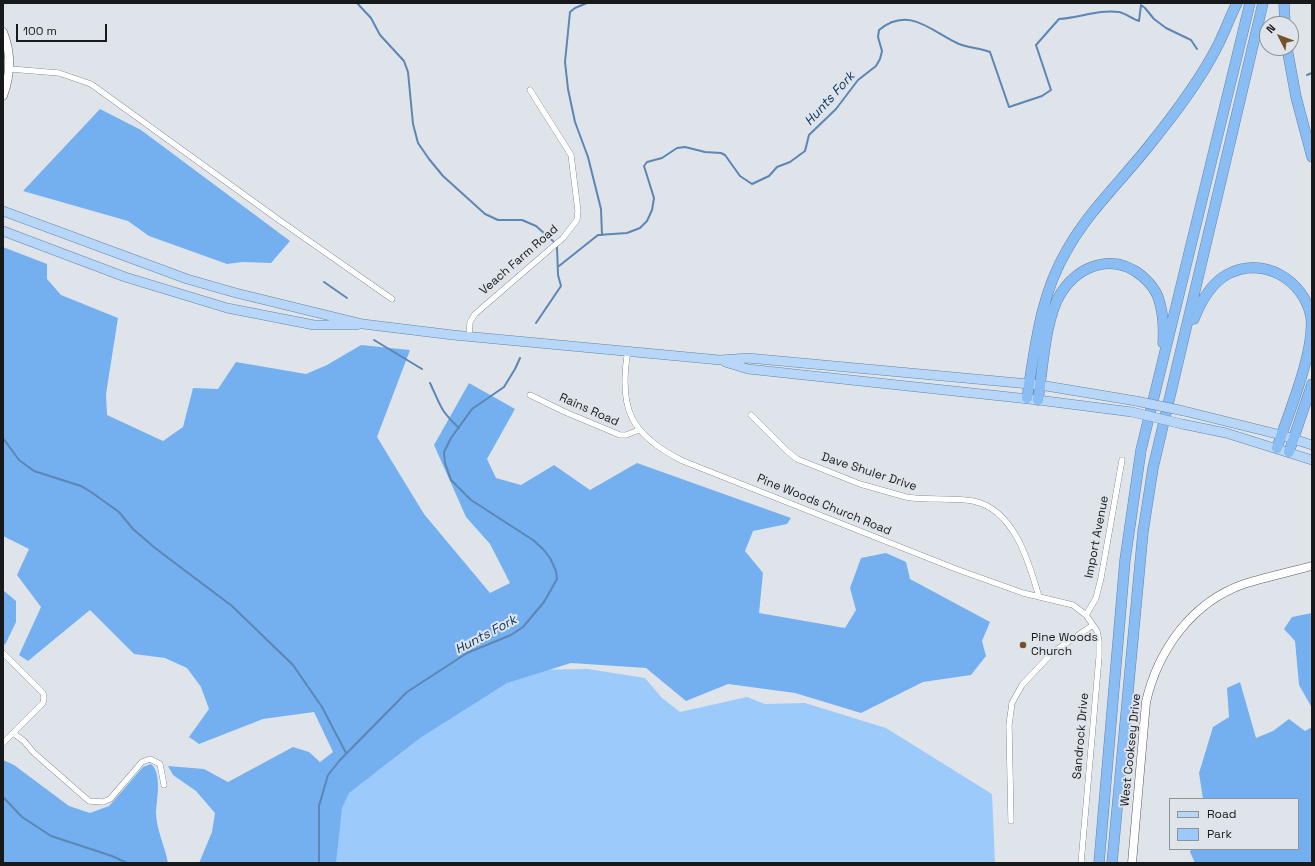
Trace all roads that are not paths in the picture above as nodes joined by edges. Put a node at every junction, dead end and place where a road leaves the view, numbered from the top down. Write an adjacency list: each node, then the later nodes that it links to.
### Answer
1 (1236, 3): 21 (highway)
2 (1250, 3): 20 (highway)
3 (1263, 3): 18 (highway)
4 (1284, 3): 5 (highway)
5 (1285, 16)
6 (3, 32): 8 (street)
7 (1288, 56): 11 (highway)
8 (10, 69): 10 (street); 14 (street)
9 (530, 90): 16 (street, Veach Farm Road)
10 (3, 96)
11 (1312, 157)
12 (3, 211): 15 (main road)
13 (3, 231): 15 (main road)
14 (392, 299)
15 (363, 324): 16 (main road)
16 (469, 336): 17 (main road)
17 (628, 350): 19 (main road); 28 (street, Pine Woods Church Road)
18 (1180, 352): 29 (highway); 47 (highway)
19 (720, 360): 21 (main road); 25 (main road)
20 (1161, 371): 23 (highway); 46 (highway)
21 (1029, 384): 23 (main road); 25 (highway)
22 (1312, 384): 30 (highway)
23 (1040, 385): 26 (highway); 29 (main road, bridge)
24 (530, 395): 28 (street, Rains Road)
25 (1027, 398): 26 (main road)
26 (1038, 400): 32 (main road, bridge)
27 (752, 415): 37 (street, Dave Shuler Drive)
28 (639, 430): 37 (street, Pine Woods Church Road)
29 (1281, 435): 30 (main road); 32 (highway)
30 (1293, 439): 31 (main road); 33 (highway)
31 (1312, 445)
32 (1277, 448): 33 (main road)
33 (1289, 452): 35 (main road)
34 (1122, 460): 38 (street, Import Avenue)
35 (1312, 460)
36 (1312, 566): 48 (street, West Cooksey Drive)
37 (1039, 597): 38 (street, Pine Woods Church Road)
38 (1086, 615): 39 (street, Sandrock Drive)
39 (1093, 624): 44 (street); 45 (street, Sandrock Drive)
40 (3, 652): 41 (street)
41 (13, 733): 42 (street); 43 (street)
42 (3, 743)
43 (164, 785)
44 (1012, 821)
45 (1081, 863)
46 (1099, 863)
47 (1112, 863)
48 (1132, 863)

